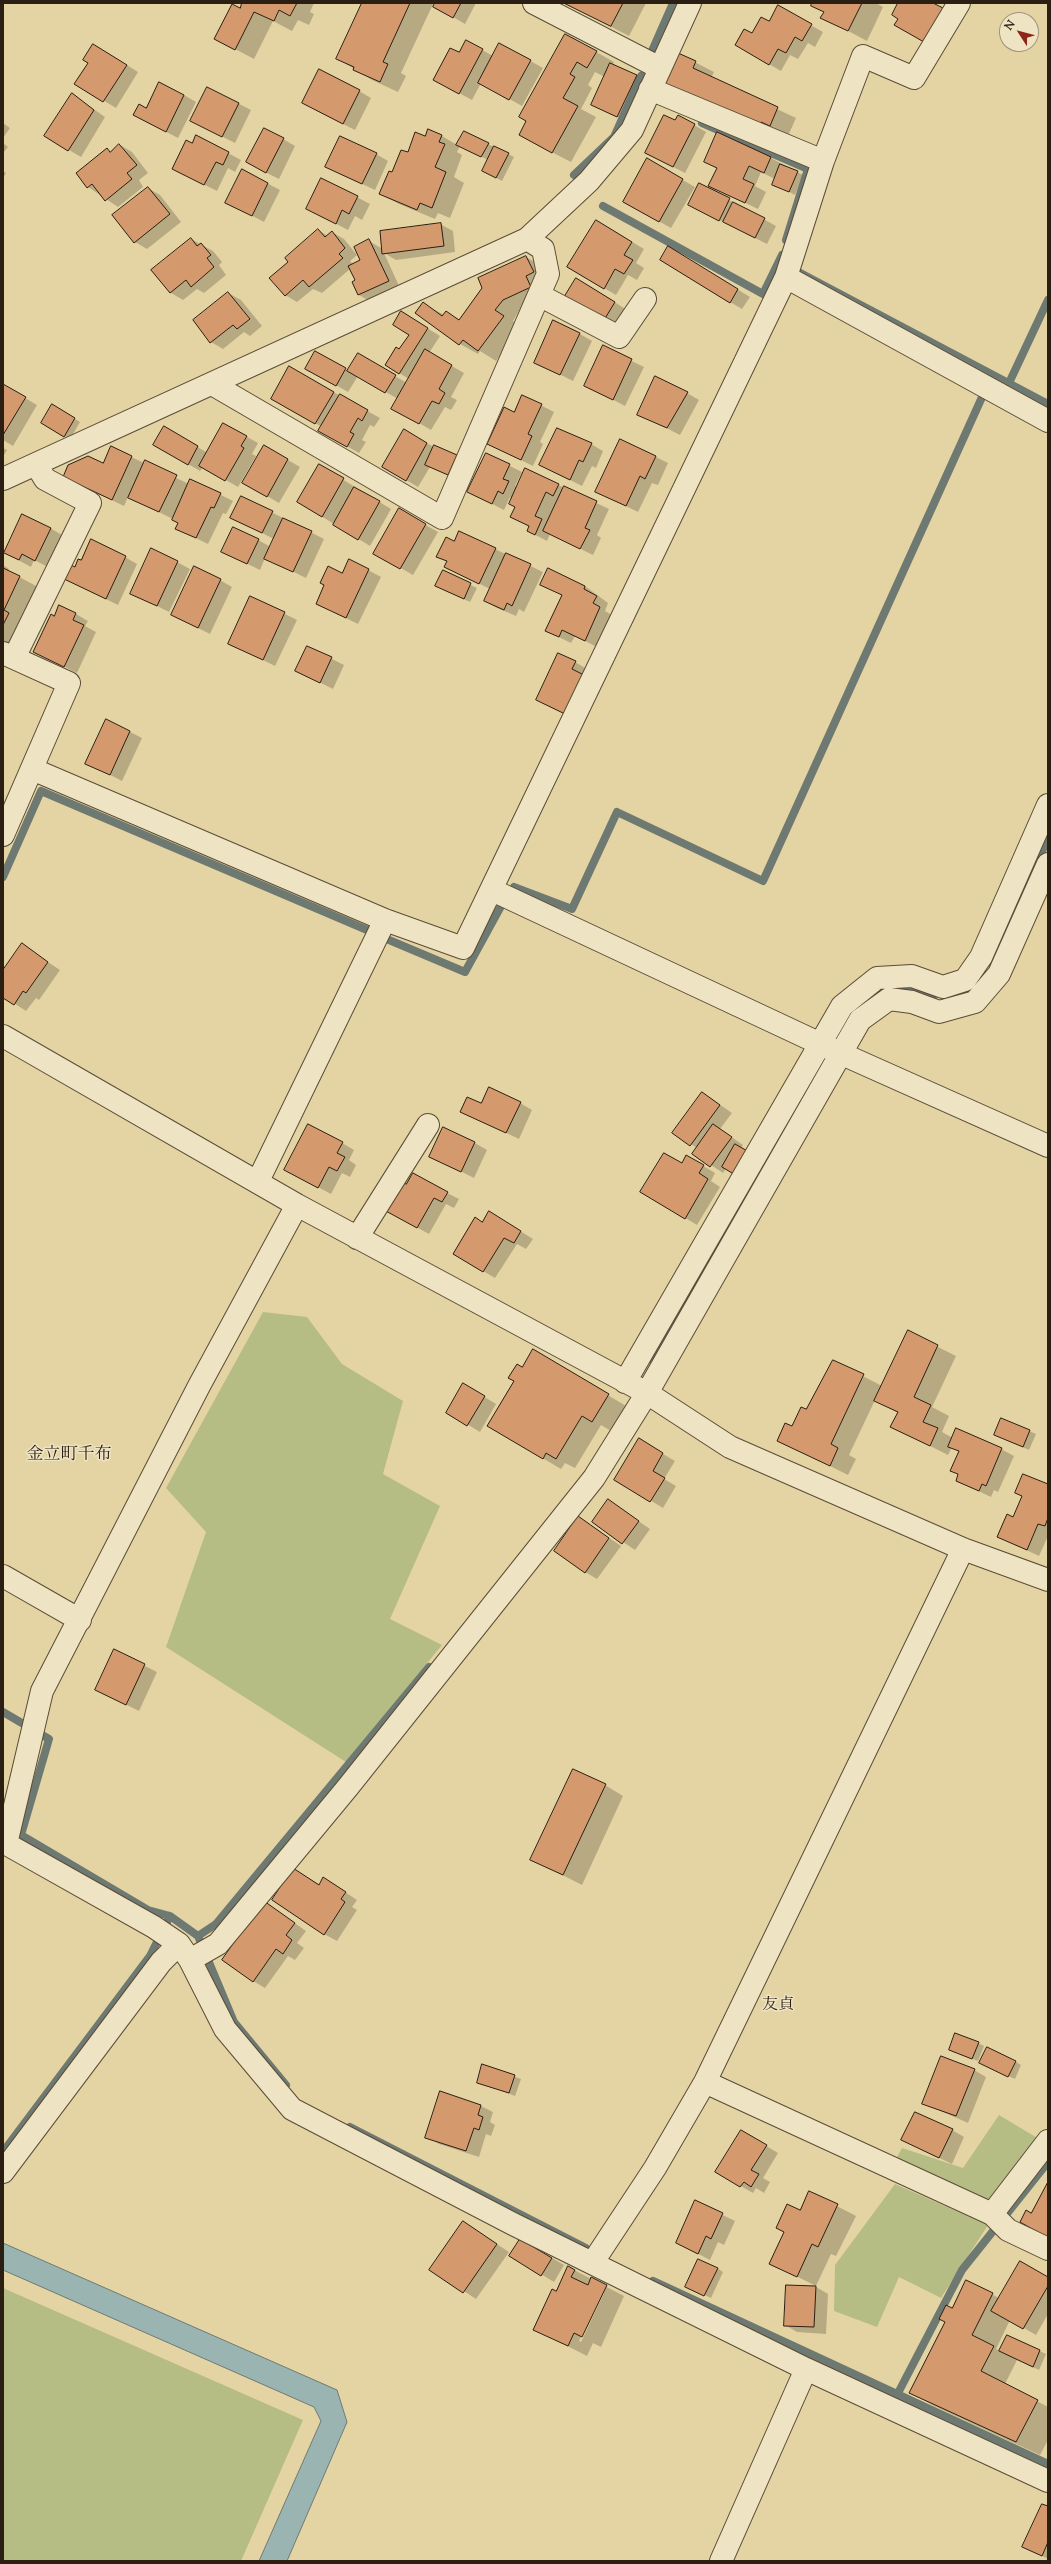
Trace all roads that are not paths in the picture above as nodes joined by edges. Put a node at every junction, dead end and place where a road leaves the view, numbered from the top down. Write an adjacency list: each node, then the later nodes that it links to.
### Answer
1 (534, 3): 4 (street)
2 (690, 3): 4 (street)
3 (959, 3): 6 (street)
4 (660, 68): 5 (street)
5 (650, 89): 6 (street); 7 (street)
6 (823, 161): 8 (street)
7 (527, 239): 9 (street); 11 (street)
8 (786, 277): 12 (street); 20 (street)
9 (538, 295): 10 (street); 11 (street)
10 (645, 299)
11 (212, 384): 13 (street)
12 (1048, 421)
13 (36, 464): 14 (street); 15 (street)
14 (3, 479)
15 (8, 656): 16 (street)
16 (32, 769): 18 (street); 21 (street)
17 (1048, 805): 23 (street)
18 (3, 835)
19 (1048, 864): 24 (street)
20 (492, 890): 21 (street); 23 (street)
21 (385, 920): 27 (street)
22 (3, 1036): 27 (street)
23 (820, 1042): 24 (street); 30 (street)
24 (842, 1054): 26 (street); 31 (street)
25 (428, 1125): 29 (street)
26 (1048, 1146)
27 (258, 1181): 28 (street)
28 (297, 1205): 29 (street); 35 (street)
29 (357, 1238): 30 (street)
30 (625, 1382): 31 (street)
31 (647, 1393): 32 (street); 37 (street)
32 (963, 1549): 34 (street); 38 (street)
33 (3, 1576): 35 (street)
34 (1048, 1580)
35 (80, 1620): 36 (street)
36 (4, 1843): 37 (street)
37 (185, 1952): 40 (street); 43 (street)
38 (704, 2082): 41 (street); 43 (street)
39 (1048, 2141): 41 (street)
40 (3, 2172)
41 (992, 2214): 42 (street)
42 (1048, 2249)
43 (598, 2254): 44 (street)
44 (806, 2369): 45 (street); 46 (street)
45 (1048, 2481)
46 (721, 2561)

